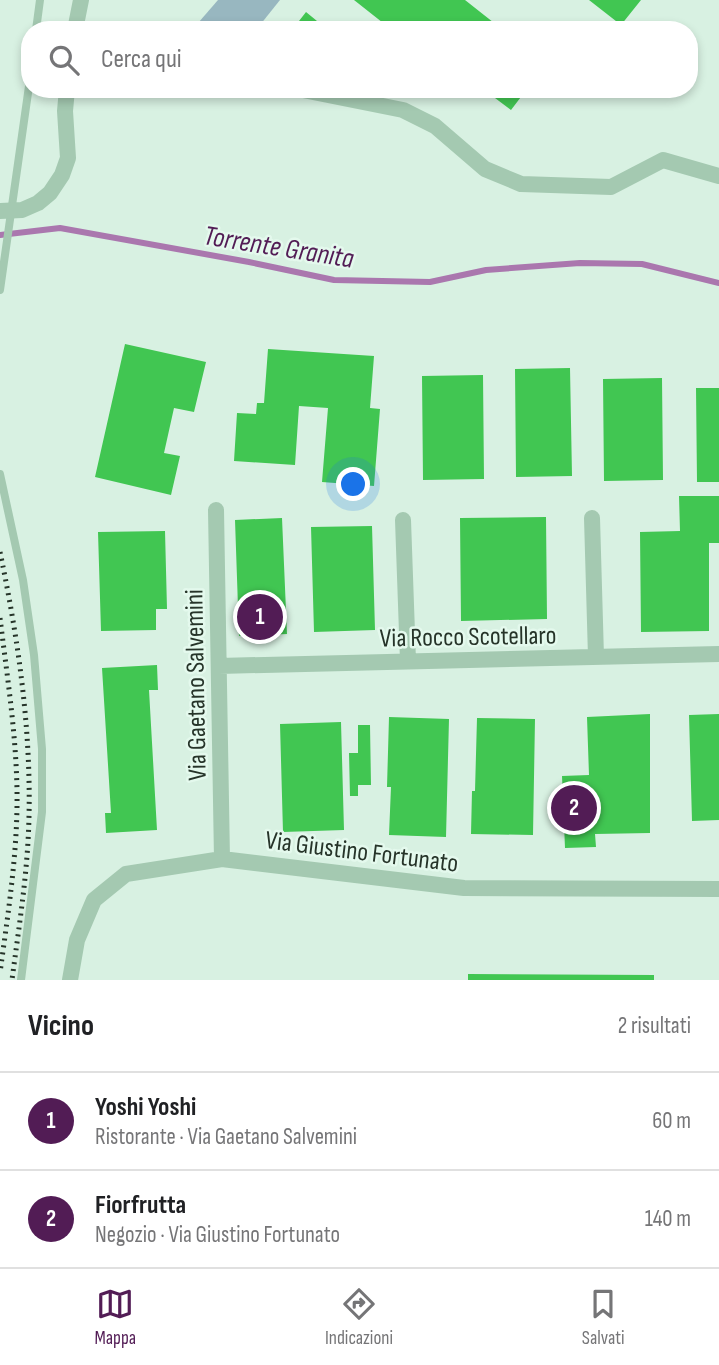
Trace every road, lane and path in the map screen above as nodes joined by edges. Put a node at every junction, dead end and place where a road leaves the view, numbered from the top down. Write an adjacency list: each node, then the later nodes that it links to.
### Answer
1 (40, 0): 3 (lane)
2 (81, 0): 4 (street)
3 (37, 21)
4 (77, 21)
5 (27, 98): 10 (lane)
6 (66, 98): 9 (street)
7 (343, 98): 8 (street)
8 (719, 176)
9 (0, 211)
10 (0, 290)
11 (0, 474): 21 (lane)
12 (216, 510): 18 (street, Via Gaetano Salvemini)
13 (592, 518): 16 (street)
14 (403, 520): 17 (street)
15 (719, 654): 16 (street, Via Rocco Scotellaro)
16 (596, 657): 17 (street, Via Rocco Scotellaro)
17 (408, 662): 18 (street, Via Rocco Scotellaro)
18 (219, 666): 19 (street, Via Gaetano Salvemini)
19 (222, 859): 20 (street, Via Giustino Fortunato); 22 (street, Via Giustino Fortunato)
20 (719, 889)
21 (21, 980)
22 (70, 980)

